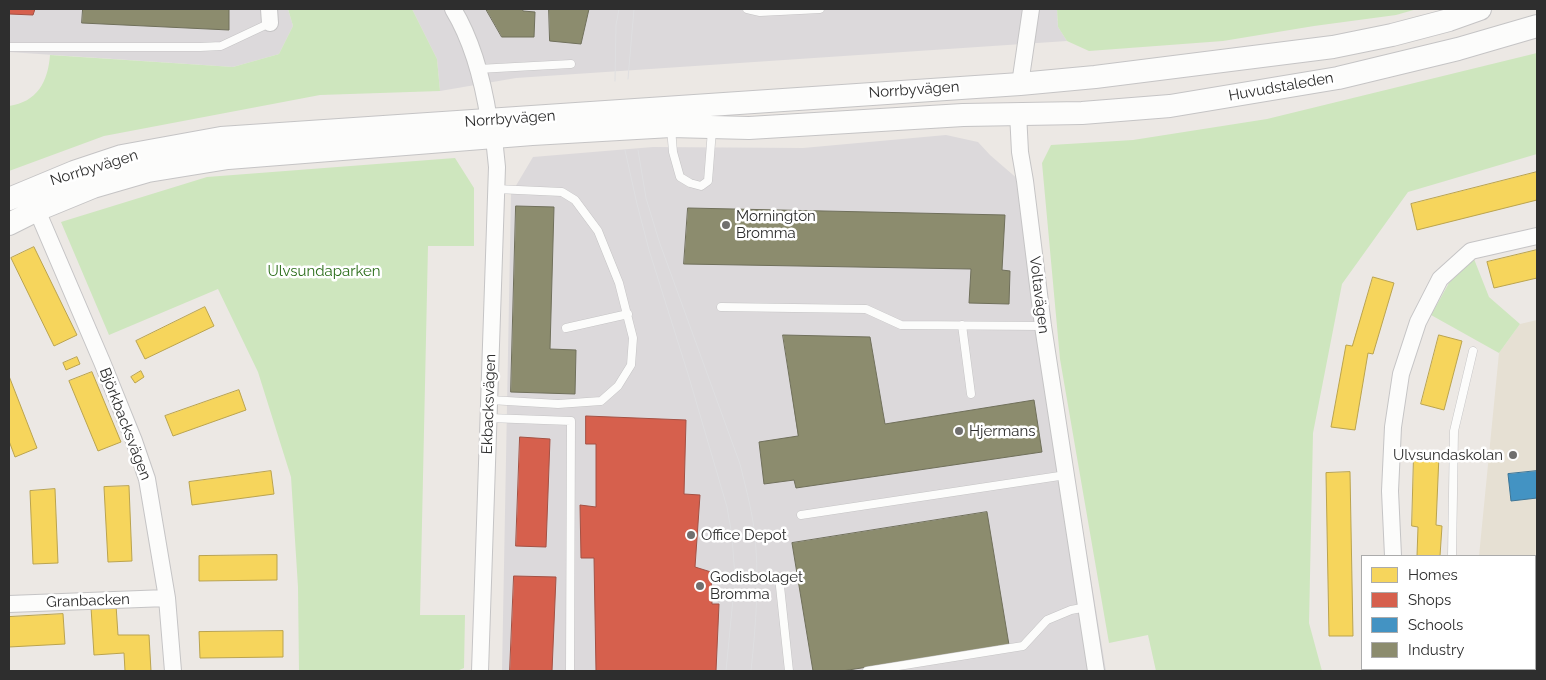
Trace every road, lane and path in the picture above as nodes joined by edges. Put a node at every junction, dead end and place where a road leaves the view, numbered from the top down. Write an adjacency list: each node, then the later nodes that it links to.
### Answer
1 (453, 9): 10 (street, Ekbacksvägen)
2 (747, 9): 3 (lane)
3 (820, 9)
4 (1031, 9): 11 (street)
5 (1480, 9): 11 (main road, Huvudstaleden)
6 (269, 16): 8 (lane)
7 (1537, 26): 12 (main road, Huvudstaleden)
8 (9, 47)
9 (571, 64): 10 (lane)
10 (478, 69): 15 (street, Ekbacksvägen)
11 (1020, 84): 12 (main road); 15 (main road, Norrbyvägen)
12 (1018, 113): 14 (main road, Norrbyvägen); 23 (street, Voltavägen)
13 (671, 126): 14 (main road, Norrbyvägen); 14 (lane); 15 (main road, Norrbyvägen)
14 (712, 128)
15 (491, 129): 16 (street, Ekbacksvägen); 17 (main road, Norrbyvägen)
16 (496, 189): 21 (lane); 27 (street, Ekbacksvägen)
17 (25, 199): 18 (main road, Norrbyvägen); 34 (street, Björkbacksvägen)
18 (9, 224)
19 (1537, 236): 31 (street)
20 (721, 307): 22 (lane)
21 (628, 314): 24 (lane); 27 (lane)
22 (962, 326): 23 (lane); 26 (lane)
23 (1043, 326): 29 (street, Voltavägen)
24 (566, 328)
25 (1473, 351): 32 (lane)
26 (972, 394)
27 (490, 400): 28 (street, Ekbacksvägen)
28 (489, 418): 38 (street, Ekbacksvägen); 39 (lane)
29 (1066, 475): 30 (lane); 36 (street, Voltavägen)
30 (801, 515)
31 (1392, 555)
32 (1452, 555)
33 (779, 577): 40 (lane)
34 (167, 598): 35 (street, Granbacken); 37 (street, Björkbacksvägen)
35 (9, 604)
36 (1087, 607): 41 (lane); 42 (street, Voltavägen)
37 (173, 671)
38 (480, 671)
39 (570, 671)
40 (789, 671)
41 (867, 671)
42 (1096, 671)

